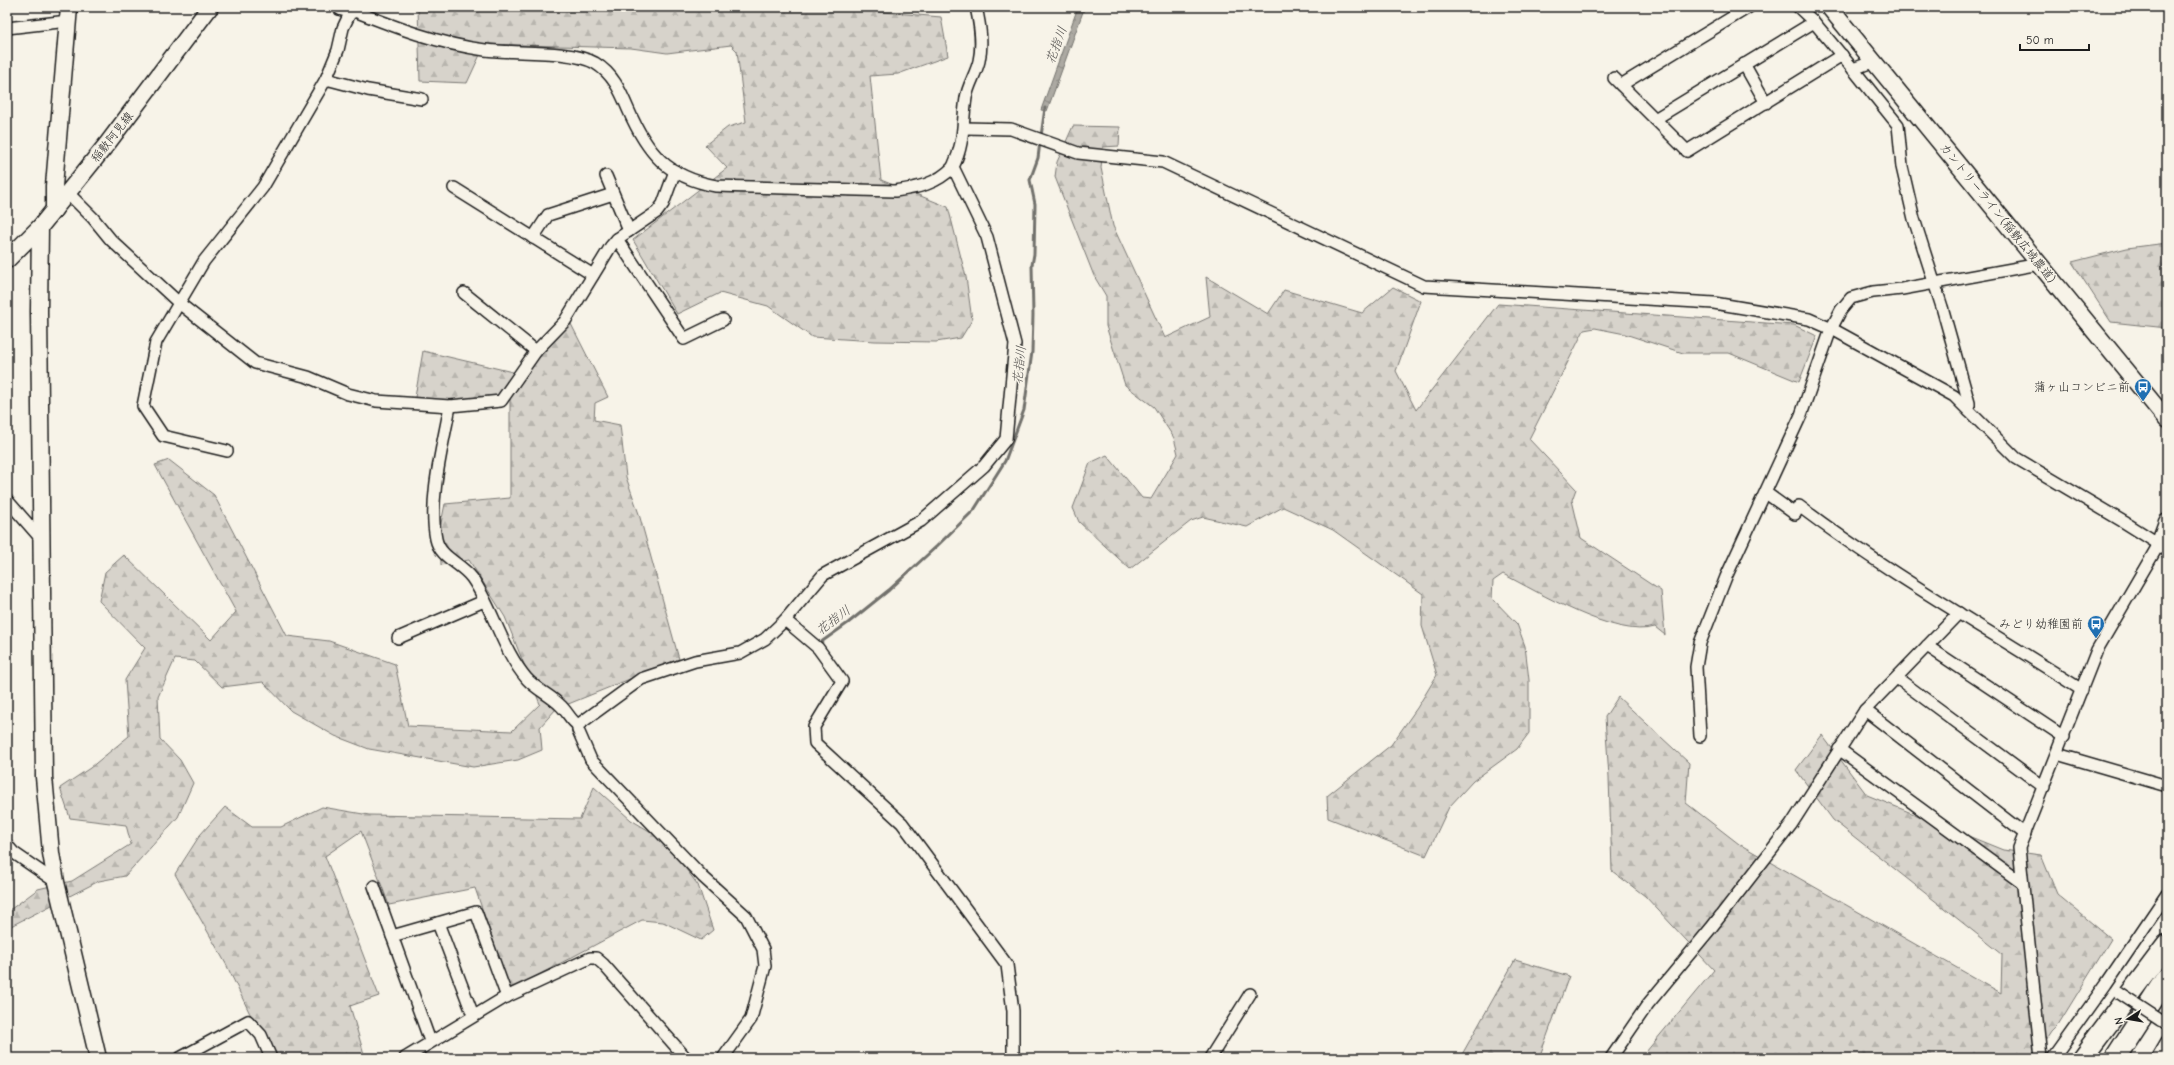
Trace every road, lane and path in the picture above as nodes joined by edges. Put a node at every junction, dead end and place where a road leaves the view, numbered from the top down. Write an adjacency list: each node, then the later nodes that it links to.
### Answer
1 (210, 7): 23 (street, 稲敷阿見線)
2 (976, 7): 18 (street)
3 (1749, 7): 17 (street)
4 (1798, 7): 8 (street)
5 (1829, 7): 11 (street, カントリーライン(稲敷広域農道))
6 (348, 8): 14 (street); 20 (street)
7 (68, 14): 9 (street); 25 (street)
8 (1814, 22): 10 (street); 12 (street)
9 (7, 28)
10 (1842, 55): 13 (street); 16 (street)
11 (1872, 62): 13 (street); 31 (street, カントリーライン(稲敷広域農道))
12 (1744, 64): 16 (street); 17 (street)
13 (1853, 69): 33 (street)
14 (326, 79): 15 (street); 35 (street)
15 (422, 99)
16 (1766, 103): 17 (street)
17 (1655, 118)
18 (964, 128): 19 (street); 37 (street)
19 (953, 167): 20 (street); 50 (street)
20 (675, 171): 27 (street)
21 (606, 176): 24 (street)
22 (454, 188): 28 (street)
23 (68, 193): 25 (street, 稲敷阿見線); 35 (street)
24 (613, 194): 27 (street); 28 (street)
25 (54, 210): 26 (street, 稲敷阿見線)
26 (40, 227): 30 (street, 稲敷阿見線); 46 (street)
27 (628, 231): 29 (street)
28 (534, 238): 32 (street)
29 (617, 239): 32 (street); 36 (street)
30 (7, 260)
31 (2040, 264): 33 (street); 41 (street, カントリーライン(稲敷広域農道))
32 (593, 275): 38 (street)
33 (1934, 283): 37 (street); 40 (street)
34 (464, 293): 38 (street)
35 (179, 303): 39 (street); 42 (street)
36 (723, 320)
37 (1831, 329): 40 (street); 43 (street)
38 (536, 351): 39 (street)
39 (450, 406): 48 (street)
40 (1969, 411): 47 (street)
41 (2167, 420)
42 (227, 451)
43 (1766, 493): 49 (street); 57 (street)
44 (7, 500): 46 (street)
45 (2167, 522): 47 (street)
46 (43, 540): 65 (street)
47 (2163, 548): 54 (street)
48 (484, 601): 51 (street); 56 (street)
49 (1959, 613): 52 (street); 54 (street)
50 (786, 620): 56 (street); 88 (street)
51 (398, 638)
52 (1927, 646): 53 (street); 58 (street)
53 (1897, 678): 55 (street); 62 (street)
54 (2082, 690): 58 (street)
55 (1865, 710): 59 (street); 63 (street)
56 (578, 725): 87 (street)
57 (1700, 736)
58 (2064, 737): 60 (street)
59 (1839, 749): 66 (street); 90 (street)
60 (2057, 754): 61 (street); 62 (street)
61 (2167, 786)
62 (2044, 787): 63 (street)
63 (2025, 834): 66 (street)
64 (7, 845): 65 (street)
65 (56, 882): 82 (street)
66 (2022, 883): 91 (street)
67 (374, 886): 70 (street)
68 (2167, 894): 74 (street)
69 (438, 923): 70 (street); 77 (street); 78 (street)
70 (392, 936): 80 (street)
71 (2167, 945): 93 (highway)
72 (2167, 950): 94 (highway)
73 (2167, 978): 95 (highway)
74 (2106, 984): 79 (street, bridge); 92 (street)
75 (2167, 991): 96 (highway)
76 (1250, 994): 89 (street)
77 (507, 997): 78 (street); 86 (street)
78 (473, 1015): 80 (street)
79 (2164, 1022)
80 (430, 1041): 85 (street)
81 (2167, 1041): 97 (street)
82 (98, 1058)
83 (180, 1058): 84 (street)
84 (271, 1058)
85 (404, 1058)
86 (686, 1058)
87 (723, 1058)
88 (1013, 1058)
89 (1210, 1058)
90 (1611, 1058)
91 (2041, 1058)
92 (2053, 1058)
93 (2082, 1058)
94 (2097, 1058)
95 (2115, 1058)
96 (2129, 1058)
97 (2157, 1058)

